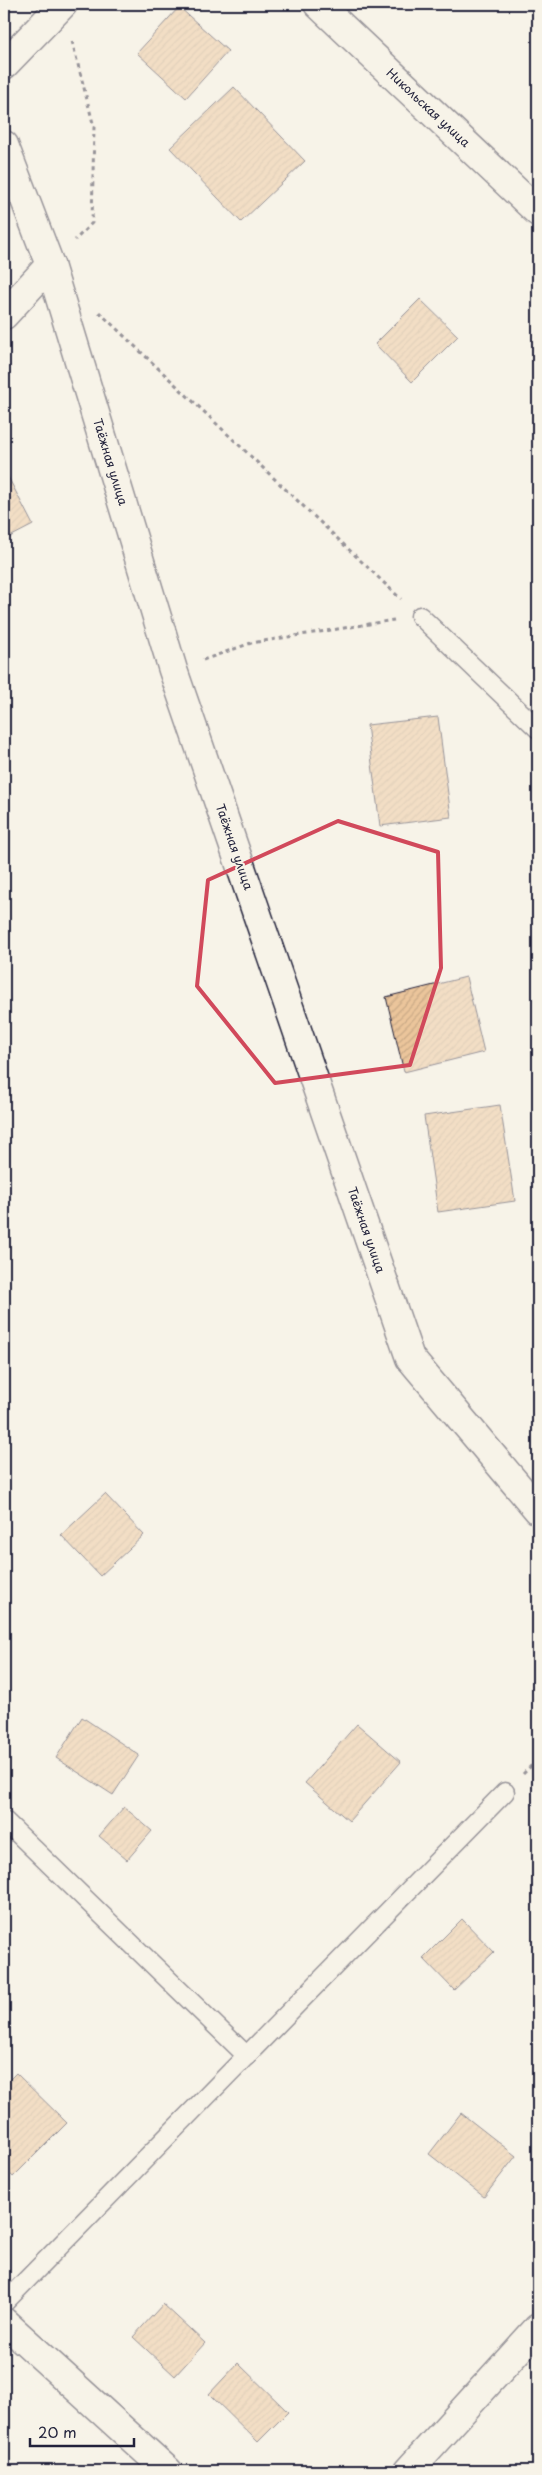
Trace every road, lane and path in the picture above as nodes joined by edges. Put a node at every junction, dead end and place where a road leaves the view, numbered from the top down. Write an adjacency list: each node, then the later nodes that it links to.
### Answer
1 (63, 4): 3 (street); 6 (path)
2 (318, 4): 5 (street, Никольская улица)
3 (4, 65)
4 (4, 145): 6 (street, Таёжная улица)
5 (538, 212)
6 (50, 265): 8 (street); 10 (street, Таёжная улица)
7 (92, 305): 9 (path)
8 (4, 315)
9 (420, 616): 10 (path); 11 (lane)
10 (173, 670): 12 (street, Таёжная улица)
11 (538, 729)
12 (538, 1510)
13 (505, 1792): 15 (lane)
14 (4, 1820): 15 (lane)
15 (247, 2056): 16 (lane)
16 (4, 2303)
17 (4, 2322): 19 (street)
18 (538, 2328): 20 (street)
19 (168, 2471)
20 (408, 2471)

